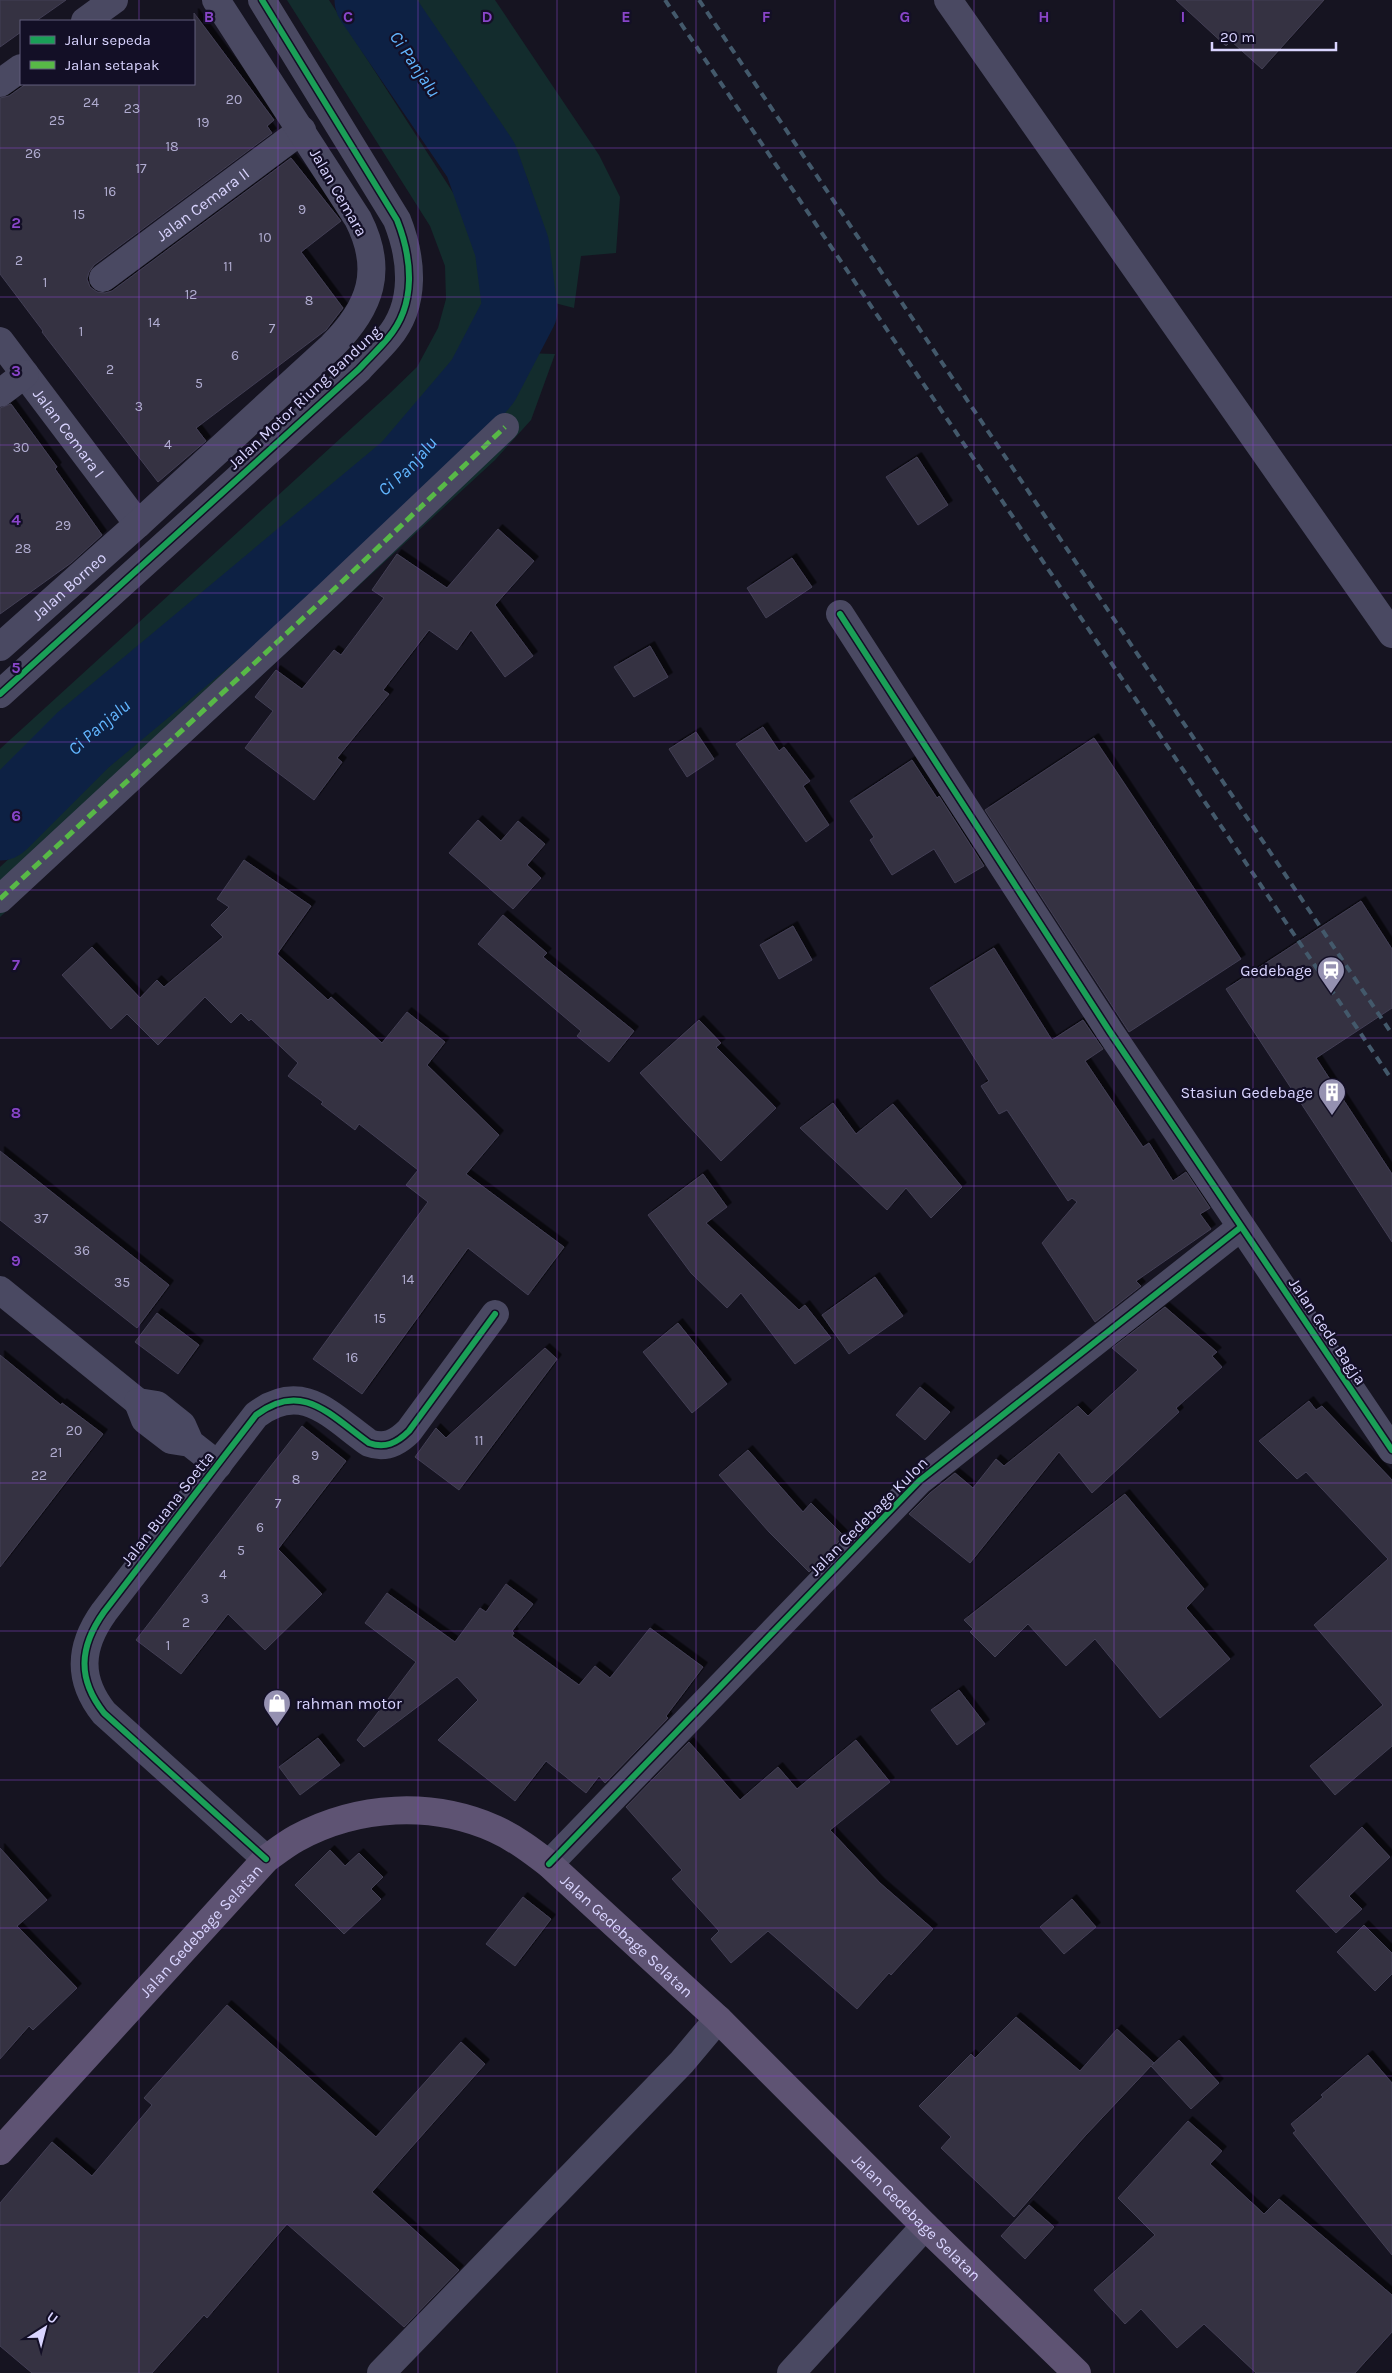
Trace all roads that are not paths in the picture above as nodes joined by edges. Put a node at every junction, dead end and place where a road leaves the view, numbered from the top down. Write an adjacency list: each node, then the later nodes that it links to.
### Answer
1 (114, 0): 5 (street)
2 (216, 0): 8 (street, Jalan Cemara)
3 (262, 0): 18 (street, Jalan Motor Riung Bandung)
4 (948, 0): 16 (street)
5 (86, 20)
6 (20, 69): 7 (street)
7 (0, 83)
8 (302, 130): 9 (street, Jalan Cemara II); 14 (street, Jalan Cemara)
9 (103, 278)
10 (0, 341): 11 (street, Jalan Cemara I)
11 (25, 374): 12 (street); 14 (street, Jalan Cemara I)
12 (0, 393)
13 (505, 426): 19 (street)
14 (138, 524): 17 (street, Jalan Borneo)
15 (840, 614): 20 (street, Jalan Gede Bagja)
16 (1392, 634)
17 (0, 647)
18 (0, 694)
19 (0, 899)
20 (1242, 1227): 23 (street, Jalan Gede Bagja); 26 (street, Jalan Gedebage Kulon)
21 (0, 1290): 24 (street)
22 (495, 1314): 24 (street, Jalan Buana Soetta)
23 (1392, 1450)
24 (218, 1465): 25 (street, Jalan Buana Soetta)
25 (266, 1859): 26 (main road, Jalan Gedebage Selatan); 28 (main road, Jalan Gedebage Selatan)
26 (549, 1864): 27 (main road, Jalan Gedebage Selatan)
27 (718, 2019): 29 (main road, Jalan Gedebage Selatan); 30 (street)
28 (0, 2151)
29 (925, 2226): 31 (street); 32 (main road, Jalan Gedebage Selatan)
30 (380, 2373)
31 (791, 2373)
32 (1077, 2373)

